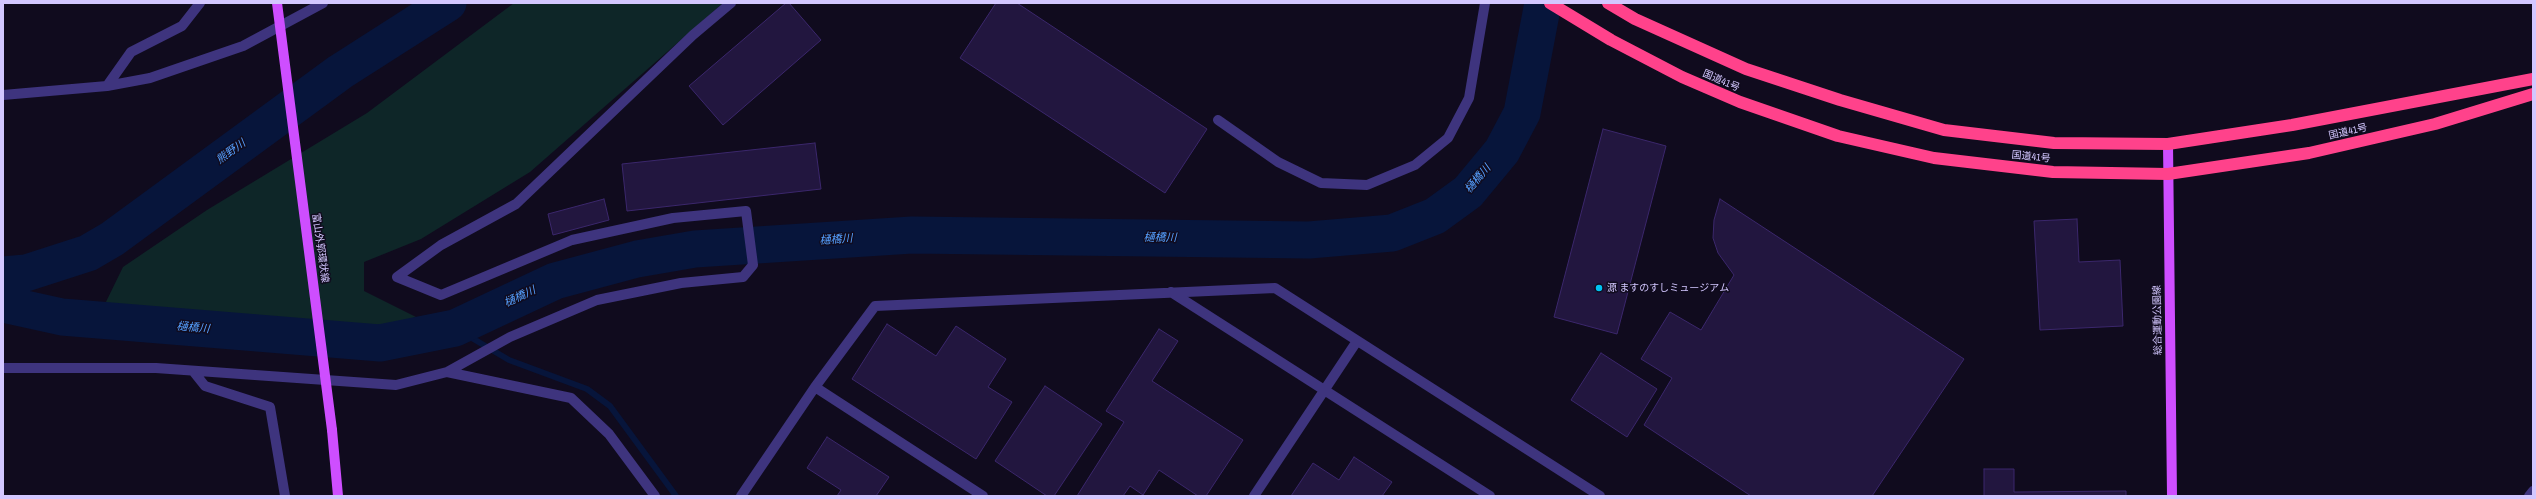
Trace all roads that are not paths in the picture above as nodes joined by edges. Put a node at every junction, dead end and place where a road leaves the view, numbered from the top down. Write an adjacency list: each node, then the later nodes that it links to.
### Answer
1 (200, 3): 9 (street)
2 (277, 3): 24 (main road, 富山外郭環状線, bridge)
3 (323, 3): 9 (street)
4 (731, 3): 19 (street)
5 (1485, 3): 12 (street)
6 (1550, 3): 14 (highway, 国道41号)
7 (1608, 3): 13 (highway, 国道41号)
8 (2533, 79): 13 (highway, 国道41号)
9 (107, 86): 11 (street)
10 (2533, 94): 14 (highway, 国道41号)
11 (3, 95)
12 (1218, 120)
13 (2168, 144): 14 (main road, 総合運動公園線)
14 (2168, 174): 31 (main road, 総合運動公園線)
15 (1171, 292): 16 (street); 20 (street); 21 (street)
16 (1358, 341): 21 (street); 30 (street)
17 (3, 368): 18 (street)
18 (193, 371): 19 (street); 23 (street)
19 (447, 372): 25 (street)
20 (815, 387): 26 (street); 27 (street)
21 (1327, 390): 28 (street); 29 (street)
22 (2533, 491): 32 (street)
23 (285, 496)
24 (338, 496)
25 (655, 496)
26 (741, 496)
27 (983, 496)
28 (1254, 496)
29 (1490, 496)
30 (1600, 496)
31 (2172, 496)
32 (2529, 496)

